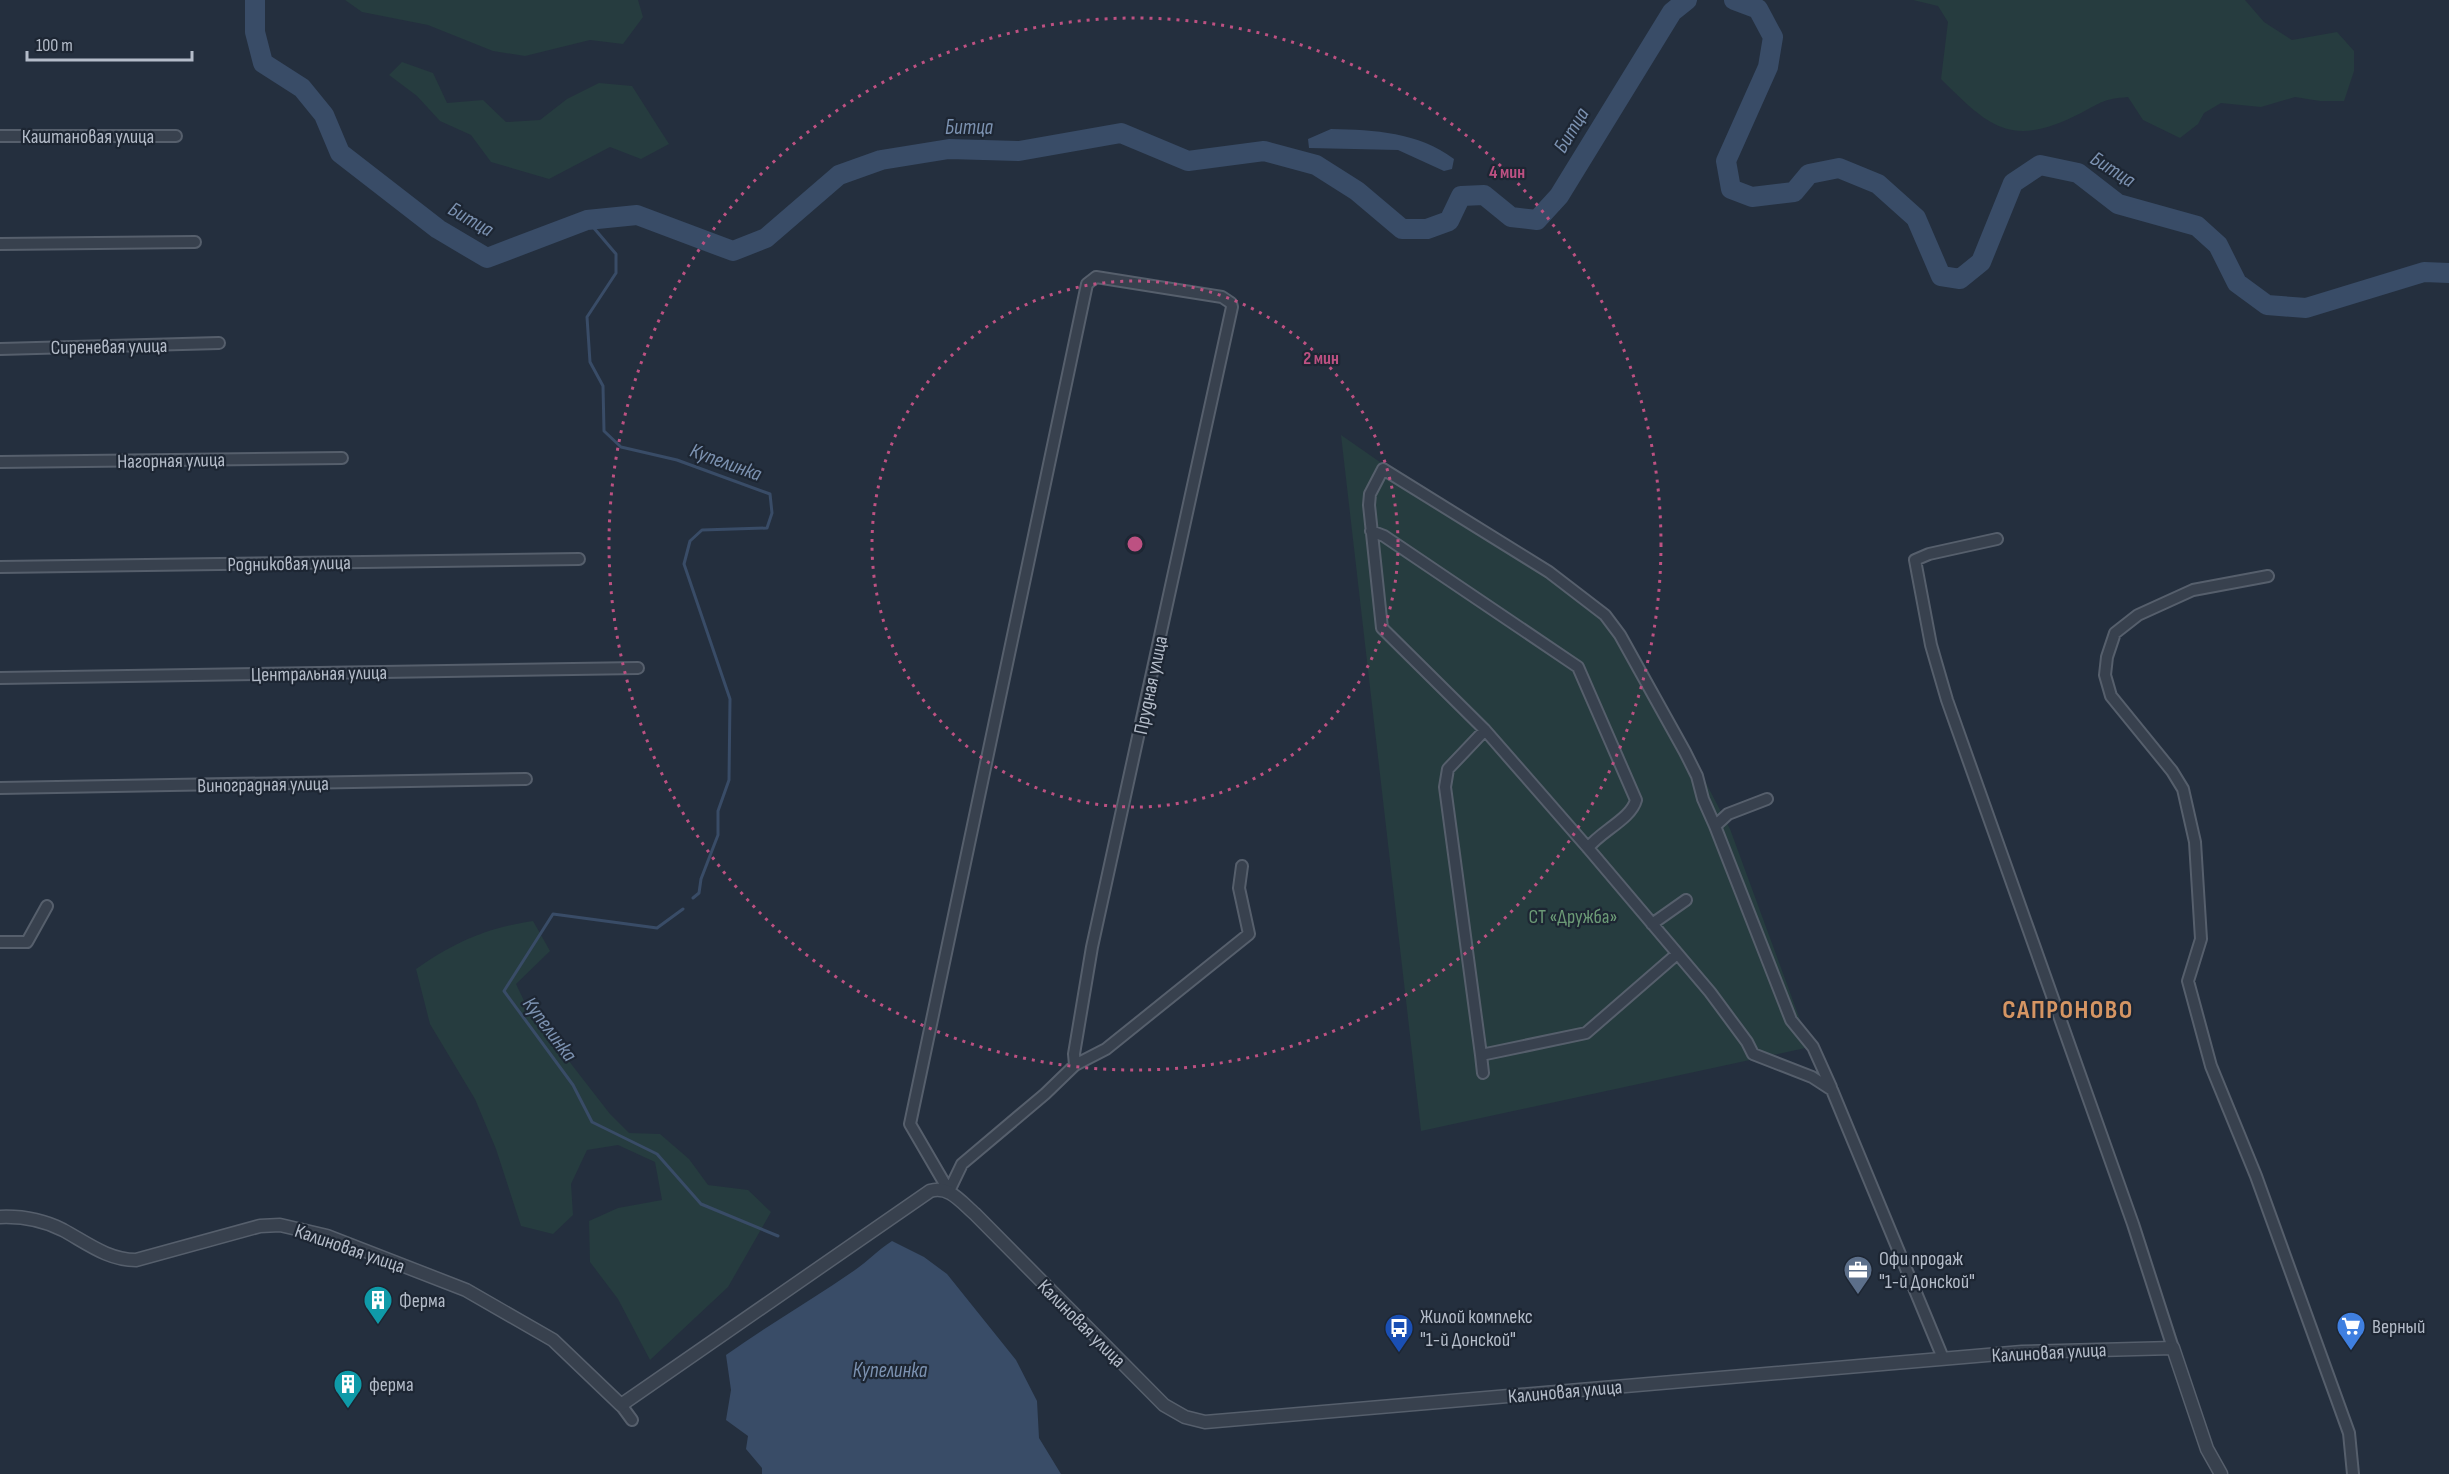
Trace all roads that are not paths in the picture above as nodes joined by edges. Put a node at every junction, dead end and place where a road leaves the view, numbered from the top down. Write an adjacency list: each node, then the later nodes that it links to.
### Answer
1 (0, 136): 2 (street, Каштановая улица)
2 (176, 136)
3 (195, 242): 4 (street)
4 (0, 244)
5 (219, 343): 6 (street, Сиреневая улица)
6 (0, 349)
7 (342, 458): 8 (street, Нагорная улица)
8 (0, 462)
9 (1371, 531): 16 (street); 20 (street); 21 (street)
10 (1997, 539): 34 (street)
11 (579, 559): 12 (street, Родниковая улица)
12 (0, 567)
13 (2268, 576): 39 (street)
14 (638, 669): 15 (street, Центральная улица)
15 (0, 678)
16 (1485, 730): 21 (street); 28 (street)
17 (526, 779): 18 (street, Виноградная улица)
18 (0, 788)
19 (1767, 799): 20 (street)
20 (1715, 826): 31 (street)
21 (1588, 848): 25 (street)
22 (1242, 866): 29 (street)
23 (1686, 900): 25 (street)
24 (47, 906): 26 (street)
25 (1652, 924): 27 (street)
26 (0, 942)
27 (1677, 954): 28 (street); 31 (street)
28 (1481, 1055): 30 (street)
29 (1075, 1065): 32 (street); 32 (street, Прудная улица)
30 (1483, 1072)
31 (1832, 1090): 35 (street)
32 (948, 1191): 35 (street, Калиновая улица); 36 (street)
33 (0, 1217): 36 (street, Калиновая улица)
34 (2173, 1348): 35 (street, Калиновая улица); 38 (street)
35 (1943, 1358)
36 (621, 1405): 37 (street)
37 (632, 1420)
38 (2221, 1474)
39 (2353, 1474)

